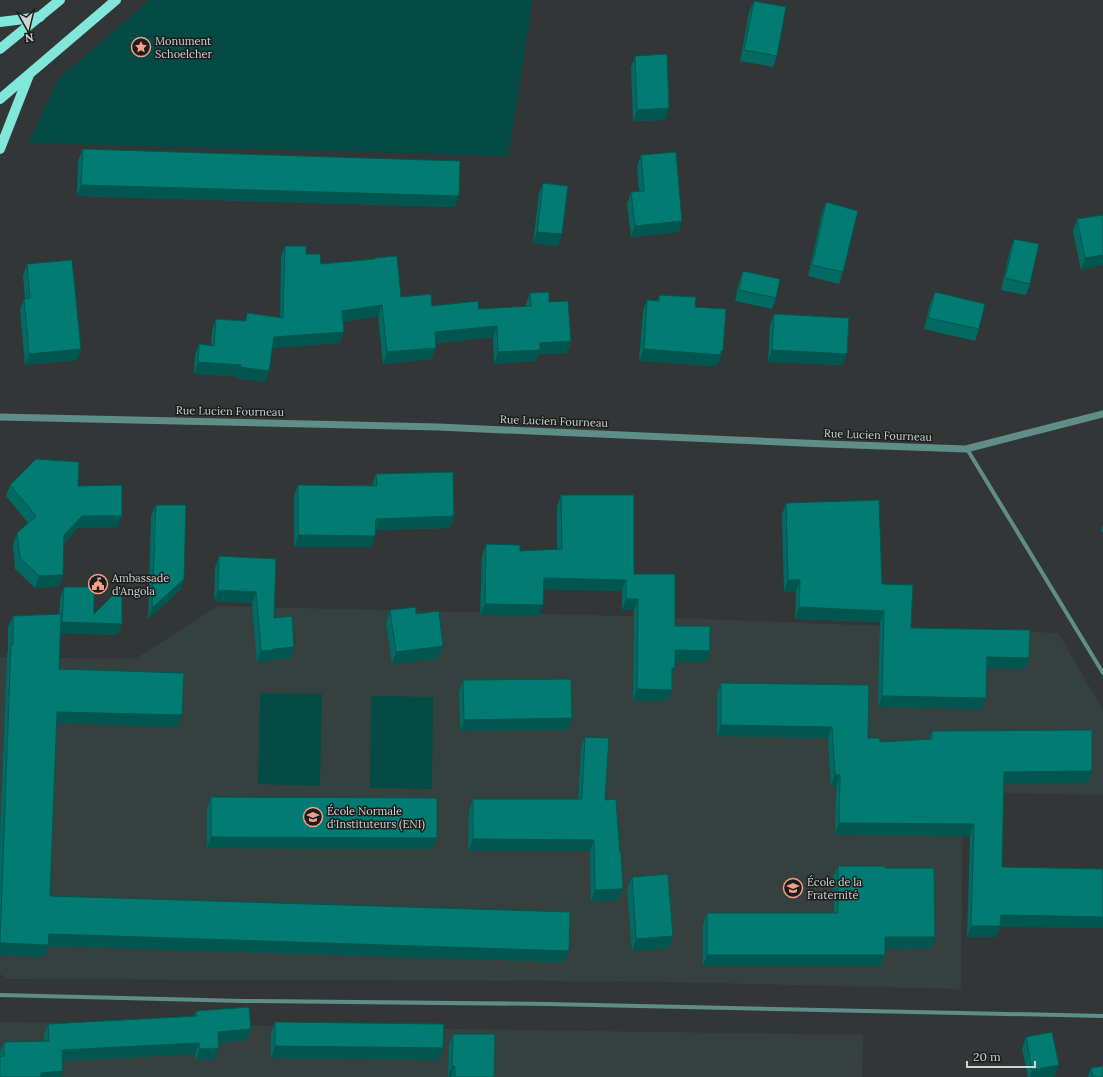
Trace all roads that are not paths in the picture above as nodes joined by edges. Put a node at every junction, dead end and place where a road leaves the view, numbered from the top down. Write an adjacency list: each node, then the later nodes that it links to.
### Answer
1 (60, 0): 3 (main road)
2 (116, 0): 6 (main road)
3 (40, 17): 4 (main road); 5 (main road)
4 (0, 22)
5 (0, 49)
6 (30, 73): 7 (main road); 8 (main road)
7 (0, 99)
8 (0, 149)
9 (1103, 414): 11 (street, Rue Lucien Fourneau)
10 (0, 417): 11 (street, Rue Lucien Fourneau)
11 (966, 448): 12 (street)
12 (1103, 673)
13 (0, 994): 14 (street)
14 (1103, 1016)

